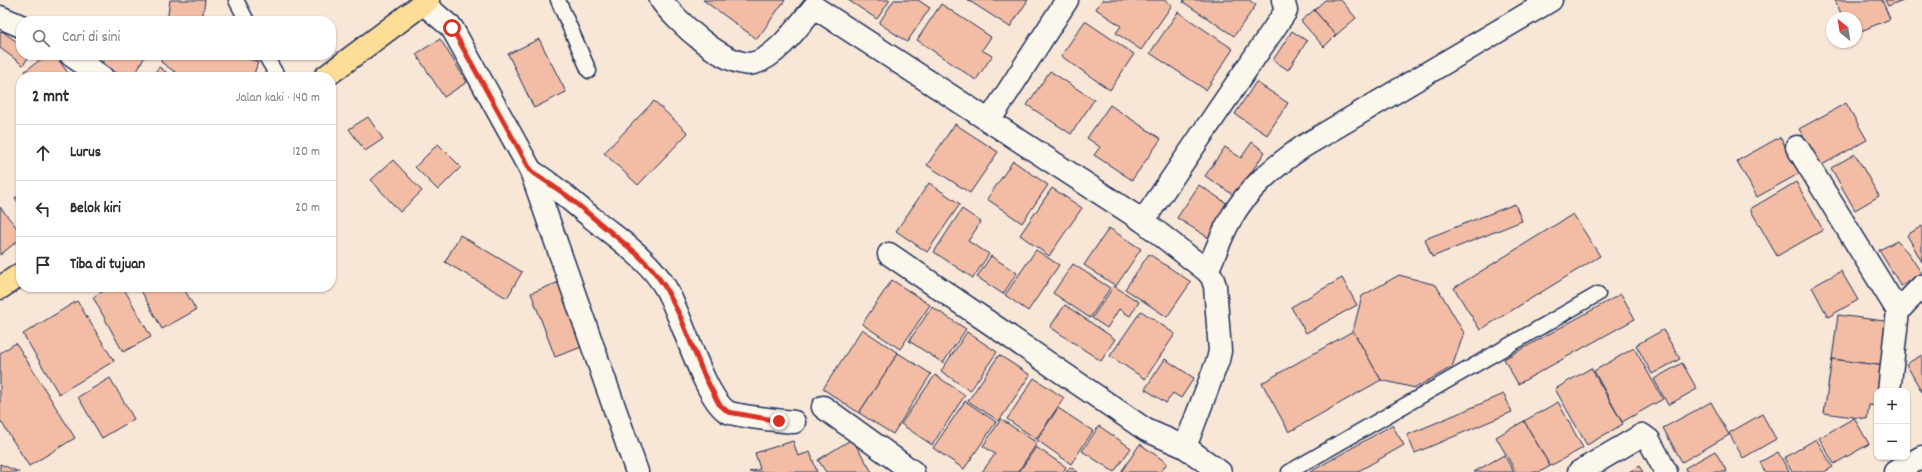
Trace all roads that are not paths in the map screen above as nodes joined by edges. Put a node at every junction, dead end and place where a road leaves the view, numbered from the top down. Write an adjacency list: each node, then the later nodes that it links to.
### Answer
1 (236, 0): 9 (lane)
2 (558, 0): 14 (lane)
3 (661, 0): 8 (street)
4 (1067, 0): 18 (street)
5 (1283, 0): 21 (street)
6 (1551, 0): 23 (street)
7 (426, 2): 17 (highway); 20 (street)
8 (816, 3): 18 (street)
9 (244, 16)
10 (0, 17): 11 (street)
11 (16, 24)
12 (78, 60): 15 (street)
13 (268, 60): 16 (lane)
14 (588, 71)
15 (95, 72)
16 (275, 72)
17 (332, 72)
18 (989, 121): 21 (street)
19 (1797, 147): 28 (street)
20 (531, 171): 31 (street); 35 (street)
21 (1143, 221): 23 (street)
22 (889, 254): 32 (street)
23 (1207, 271): 32 (street)
24 (16, 277): 26 (highway)
25 (1922, 286): 28 (street)
26 (0, 288)
27 (1598, 294): 38 (lane)
28 (1898, 311): 29 (street)
29 (1889, 388)
30 (823, 406): 36 (street)
31 (794, 422)
32 (1185, 446): 37 (street)
33 (1922, 458): 42 (street)
34 (1886, 460): 41 (street)
35 (637, 472)
36 (914, 472)
37 (1220, 472)
38 (1289, 472)
39 (1579, 472): 40 (street)
40 (1666, 472)
41 (1885, 472)
42 (1896, 472)

